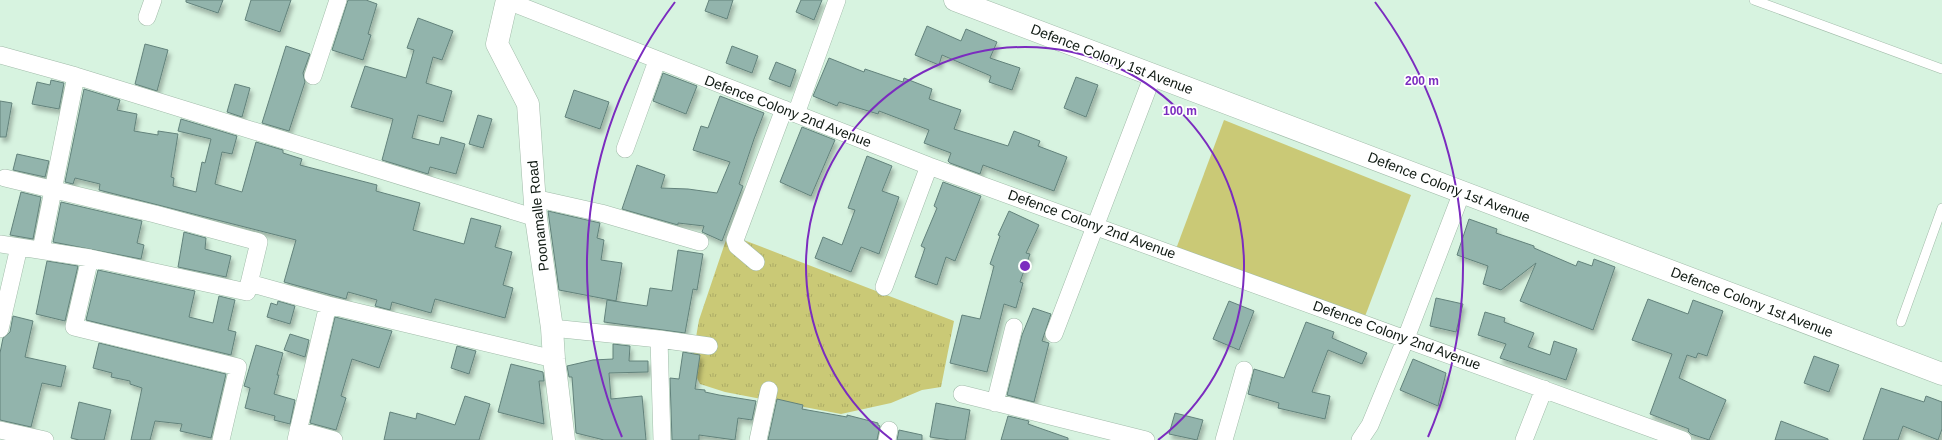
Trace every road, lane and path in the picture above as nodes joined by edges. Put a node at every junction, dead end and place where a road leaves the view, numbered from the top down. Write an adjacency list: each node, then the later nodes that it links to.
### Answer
1 (153, 0): 7 (street)
2 (338, 0): 13 (street)
3 (506, 0): 9 (street, Defence Colony 2nd Avenue); 20 (street, Poonamalle Road)
4 (837, 0): 14 (street)
5 (955, 0): 11 (street, Defence Colony 1st Avenue)
6 (1754, 0): 10 (lane)
7 (147, 17)
8 (0, 55): 12 (street)
9 (657, 61): 14 (street, Defence Colony 2nd Avenue); 15 (street)
10 (1942, 69)
11 (1153, 75): 19 (street, Defence Colony 1st Avenue); 22 (street)
12 (76, 76): 18 (street); 20 (street)
13 (313, 76)
14 (790, 112): 16 (street, Defence Colony 2nd Avenue); 28 (street)
15 (625, 149)
16 (929, 166): 22 (street, Defence Colony 2nd Avenue); 30 (street)
17 (5, 178): 18 (street)
18 (53, 189): 26 (street); 29 (street)
19 (1462, 192): 37 (street); 42 (street, Defence Colony 1st Avenue)
20 (535, 208): 23 (street); 34 (street, Poonamalle Road)
21 (1942, 208): 32 (lane)
22 (1095, 225): 36 (street); 37 (street, Defence Colony 2nd Avenue)
23 (700, 242)
24 (0, 244): 25 (street)
25 (19, 247): 26 (street); 35 (street)
26 (41, 250): 27 (street)
27 (90, 258): 29 (street); 50 (street)
28 (756, 262)
29 (249, 283): 31 (street)
30 (884, 287)
31 (328, 305): 40 (street); 48 (street)
32 (1901, 322)
33 (1014, 327): 46 (street)
34 (552, 328): 38 (street); 40 (street, Poonamalle Road)
35 (0, 329)
36 (1054, 334)
37 (1406, 338): 43 (street, Defence Colony 2nd Avenue); 57 (street)
38 (659, 339): 39 (street); 53 (street)
39 (709, 346)
40 (554, 359): 52 (street, Poonamalle Road)
41 (1244, 370): 56 (street)
42 (1942, 374)
43 (1544, 389): 58 (street); 59 (street, Defence Colony 2nd Avenue)
44 (769, 390): 54 (street)
45 (962, 394): 46 (street)
46 (995, 403): 55 (street)
47 (0, 430): 49 (street)
48 (297, 435): 51 (street)
49 (45, 440)
50 (221, 440)
51 (334, 440)
52 (564, 440)
53 (662, 440)
54 (758, 440)
55 (1146, 440)
56 (1224, 440)
57 (1360, 440)
58 (1524, 440)
59 (1682, 440)

